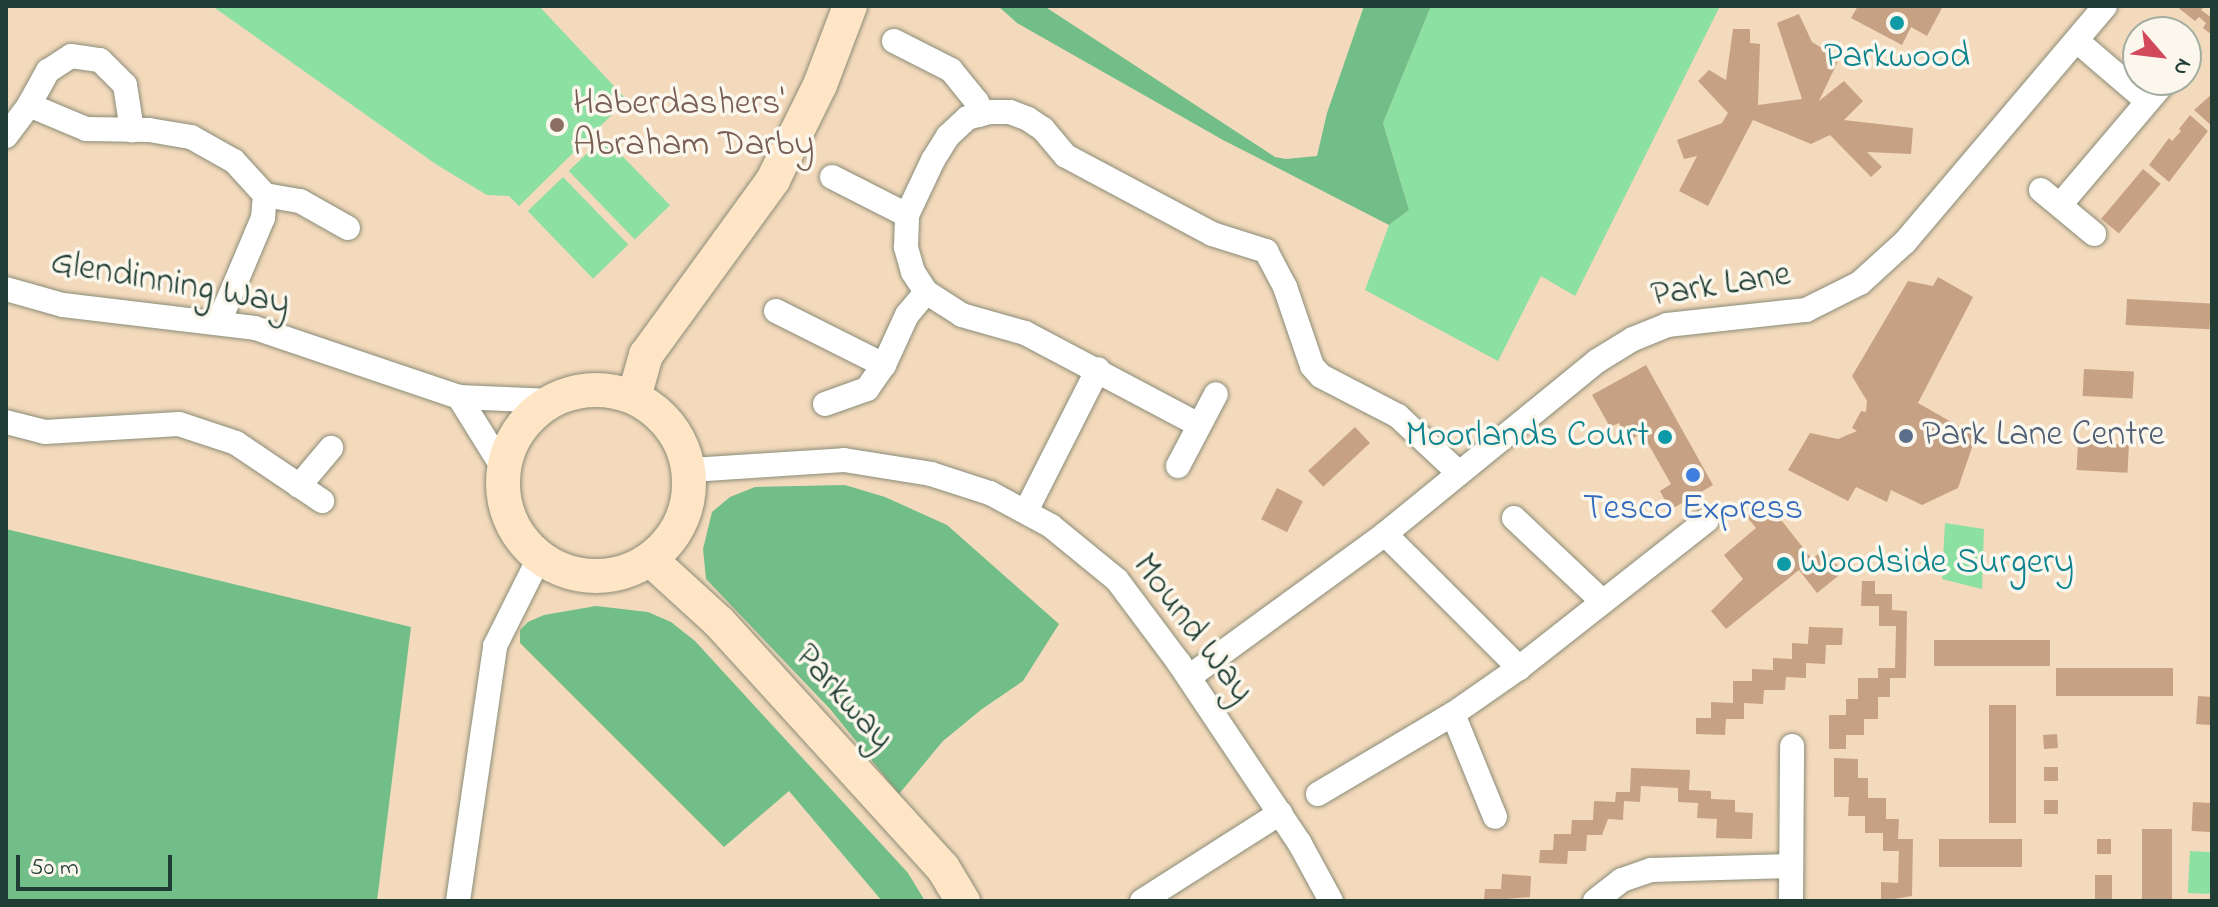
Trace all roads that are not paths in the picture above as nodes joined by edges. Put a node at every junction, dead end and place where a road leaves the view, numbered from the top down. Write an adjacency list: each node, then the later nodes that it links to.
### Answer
1 (850, 6): 26 (main road)
2 (2105, 6): 4 (street, Park Lane)
3 (894, 41): 8 (street)
4 (2077, 41): 6 (street); 35 (street, Park Lane)
5 (2152, 96): 6 (street)
6 (2147, 101): 14 (street)
7 (29, 105): 9 (street); 9 (street); 10 (street)
8 (979, 115): 15 (street); 35 (street)
9 (132, 130): 13 (street)
10 (6, 136)
11 (832, 177): 15 (street)
12 (2041, 190): 14 (street)
13 (265, 195): 16 (street); 21 (street)
14 (2060, 205): 17 (street)
15 (907, 215): 19 (street)
16 (348, 228)
17 (2094, 234)
18 (6, 289): 21 (street, Glendinning Way)
19 (926, 292): 22 (street); 23 (street)
20 (776, 311): 22 (street)
21 (219, 322): 25 (street, Glendinning Way)
22 (884, 365): 28 (street)
23 (1098, 369): 30 (street); 38 (street)
24 (1216, 394): 30 (street)
25 (459, 397): 27 (street, Glendinning Way); 34 (street)
26 (634, 397): 27 (main road); 33 (main road)
27 (552, 401): 34 (main road)
28 (825, 404)
29 (6, 422): 36 (street)
30 (1199, 425): 32 (street)
31 (331, 448): 36 (street)
32 (1178, 466)
33 (691, 470): 38 (street, Mound Way); 43 (main road)
34 (505, 471): 42 (main road)
35 (1459, 473): 41 (street, Park Lane)
36 (299, 486): 37 (street)
37 (322, 501)
38 (1026, 511): 46 (street, Mound Way)
39 (1514, 518): 44 (street)
40 (1707, 520): 44 (street)
41 (1385, 534): 45 (street); 46 (street, Park Lane)
42 (538, 560): 43 (main road); 53 (street)
43 (651, 560): 54 (main road, Parkway)
44 (1603, 602): 45 (street)
45 (1519, 668): 47 (street)
46 (1189, 677): 50 (street, Mound Way)
47 (1453, 714): 49 (street); 51 (street)
48 (1792, 746): 52 (street)
49 (1318, 794)
50 (1280, 813): 55 (street); 56 (street, Mound Way)
51 (1495, 817)
52 (1790, 866): 57 (street); 58 (street)
53 (458, 901)
54 (963, 901)
55 (1142, 901)
56 (1331, 901)
57 (1595, 901)
58 (1791, 901)

